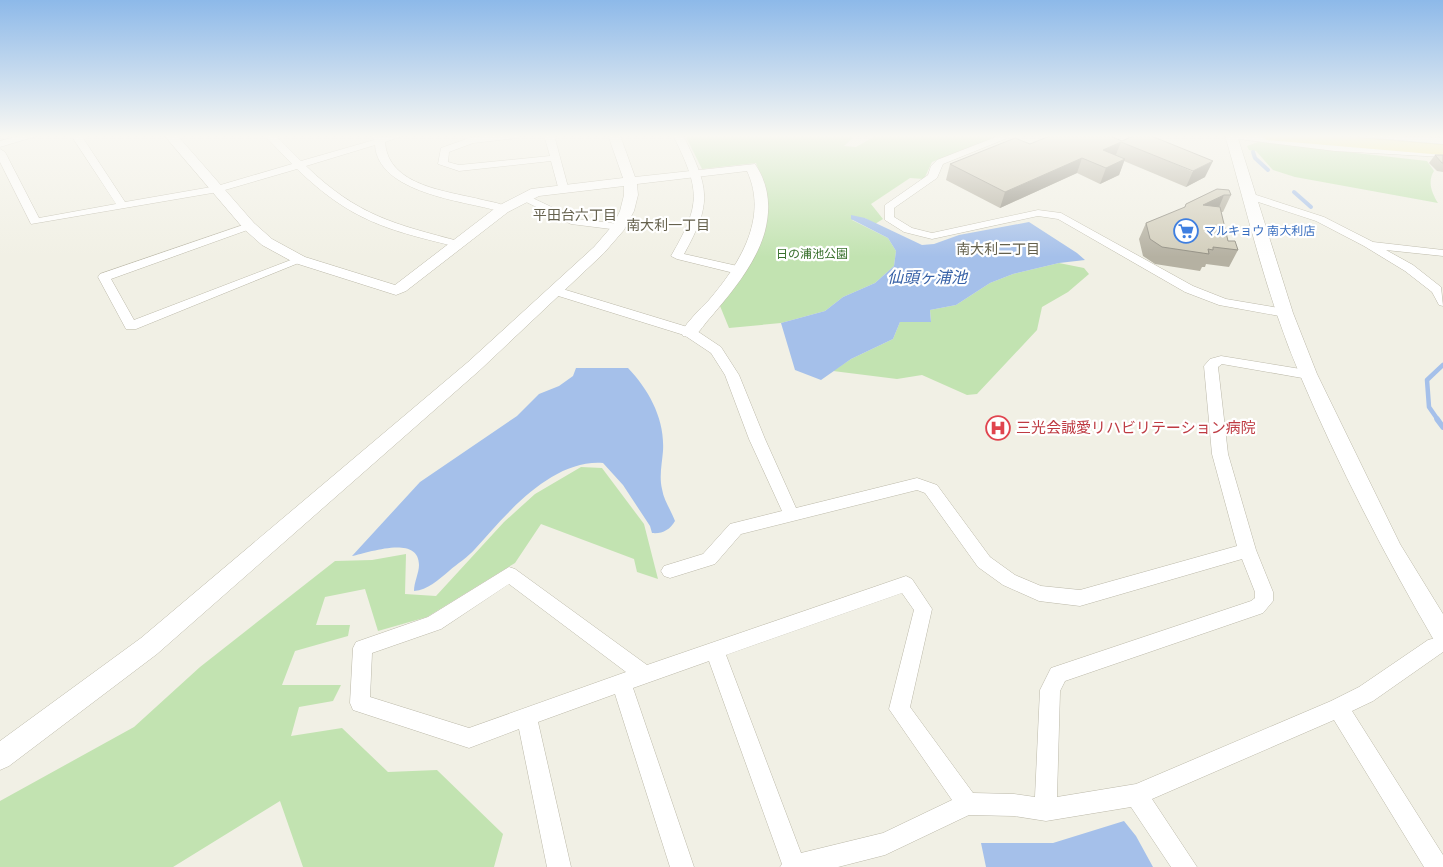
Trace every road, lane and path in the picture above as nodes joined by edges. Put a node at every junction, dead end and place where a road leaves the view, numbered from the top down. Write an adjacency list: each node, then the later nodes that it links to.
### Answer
1 (12, 175): 19 (street)
2 (102, 175): 19 (street)
3 (205, 175): 16 (street)
4 (266, 175): 16 (street)
5 (313, 175): 23 (street)
6 (399, 175): 20 (street)
7 (559, 175): 15 (street)
8 (628, 175): 14 (street)
9 (676, 175): 14 (street)
10 (697, 175): 27 (street)
11 (755, 175): 27 (street)
12 (933, 175): 30 (street)
13 (1241, 175): 17 (street)
14 (630, 181): 15 (street); 22 (street)
15 (563, 187): 18 (street)
16 (218, 190): 19 (street); 21 (street)
17 (1247, 195): 24 (street); 30 (street)
18 (524, 197): 20 (street); 22 (street)
19 (123, 207)
20 (503, 209): 23 (street)
21 (250, 226): 26 (street); 26 (street)
22 (619, 227): 28 (street)
23 (458, 244): 26 (street)
24 (1368, 244): 25 (street); 29 (street)
25 (1443, 253)
26 (300, 260)
27 (738, 270): 31 (street)
28 (556, 291): 31 (street); 43 (street)
29 (1443, 302)
30 (1285, 313): 32 (street)
31 (690, 332): 33 (street)
32 (1308, 374): 34 (street); 36 (street)
33 (792, 516): 34 (street); 35 (street)
34 (1247, 550): 46 (street)
35 (670, 571)
36 (1443, 635)
37 (1443, 644): 41 (street)
38 (715, 650): 39 (street); 45 (street); 49 (street)
39 (643, 674): 40 (street); 42 (street)
40 (622, 684): 42 (street); 48 (street)
41 (1338, 708): 44 (street); 51 (street)
42 (527, 716): 47 (street)
43 (0, 757)
44 (1136, 795): 46 (street); 50 (street)
45 (968, 804): 46 (street); 49 (street)
46 (1046, 810)
47 (559, 867)
48 (682, 867)
49 (793, 867)
50 (1185, 867)
51 (1437, 867)

